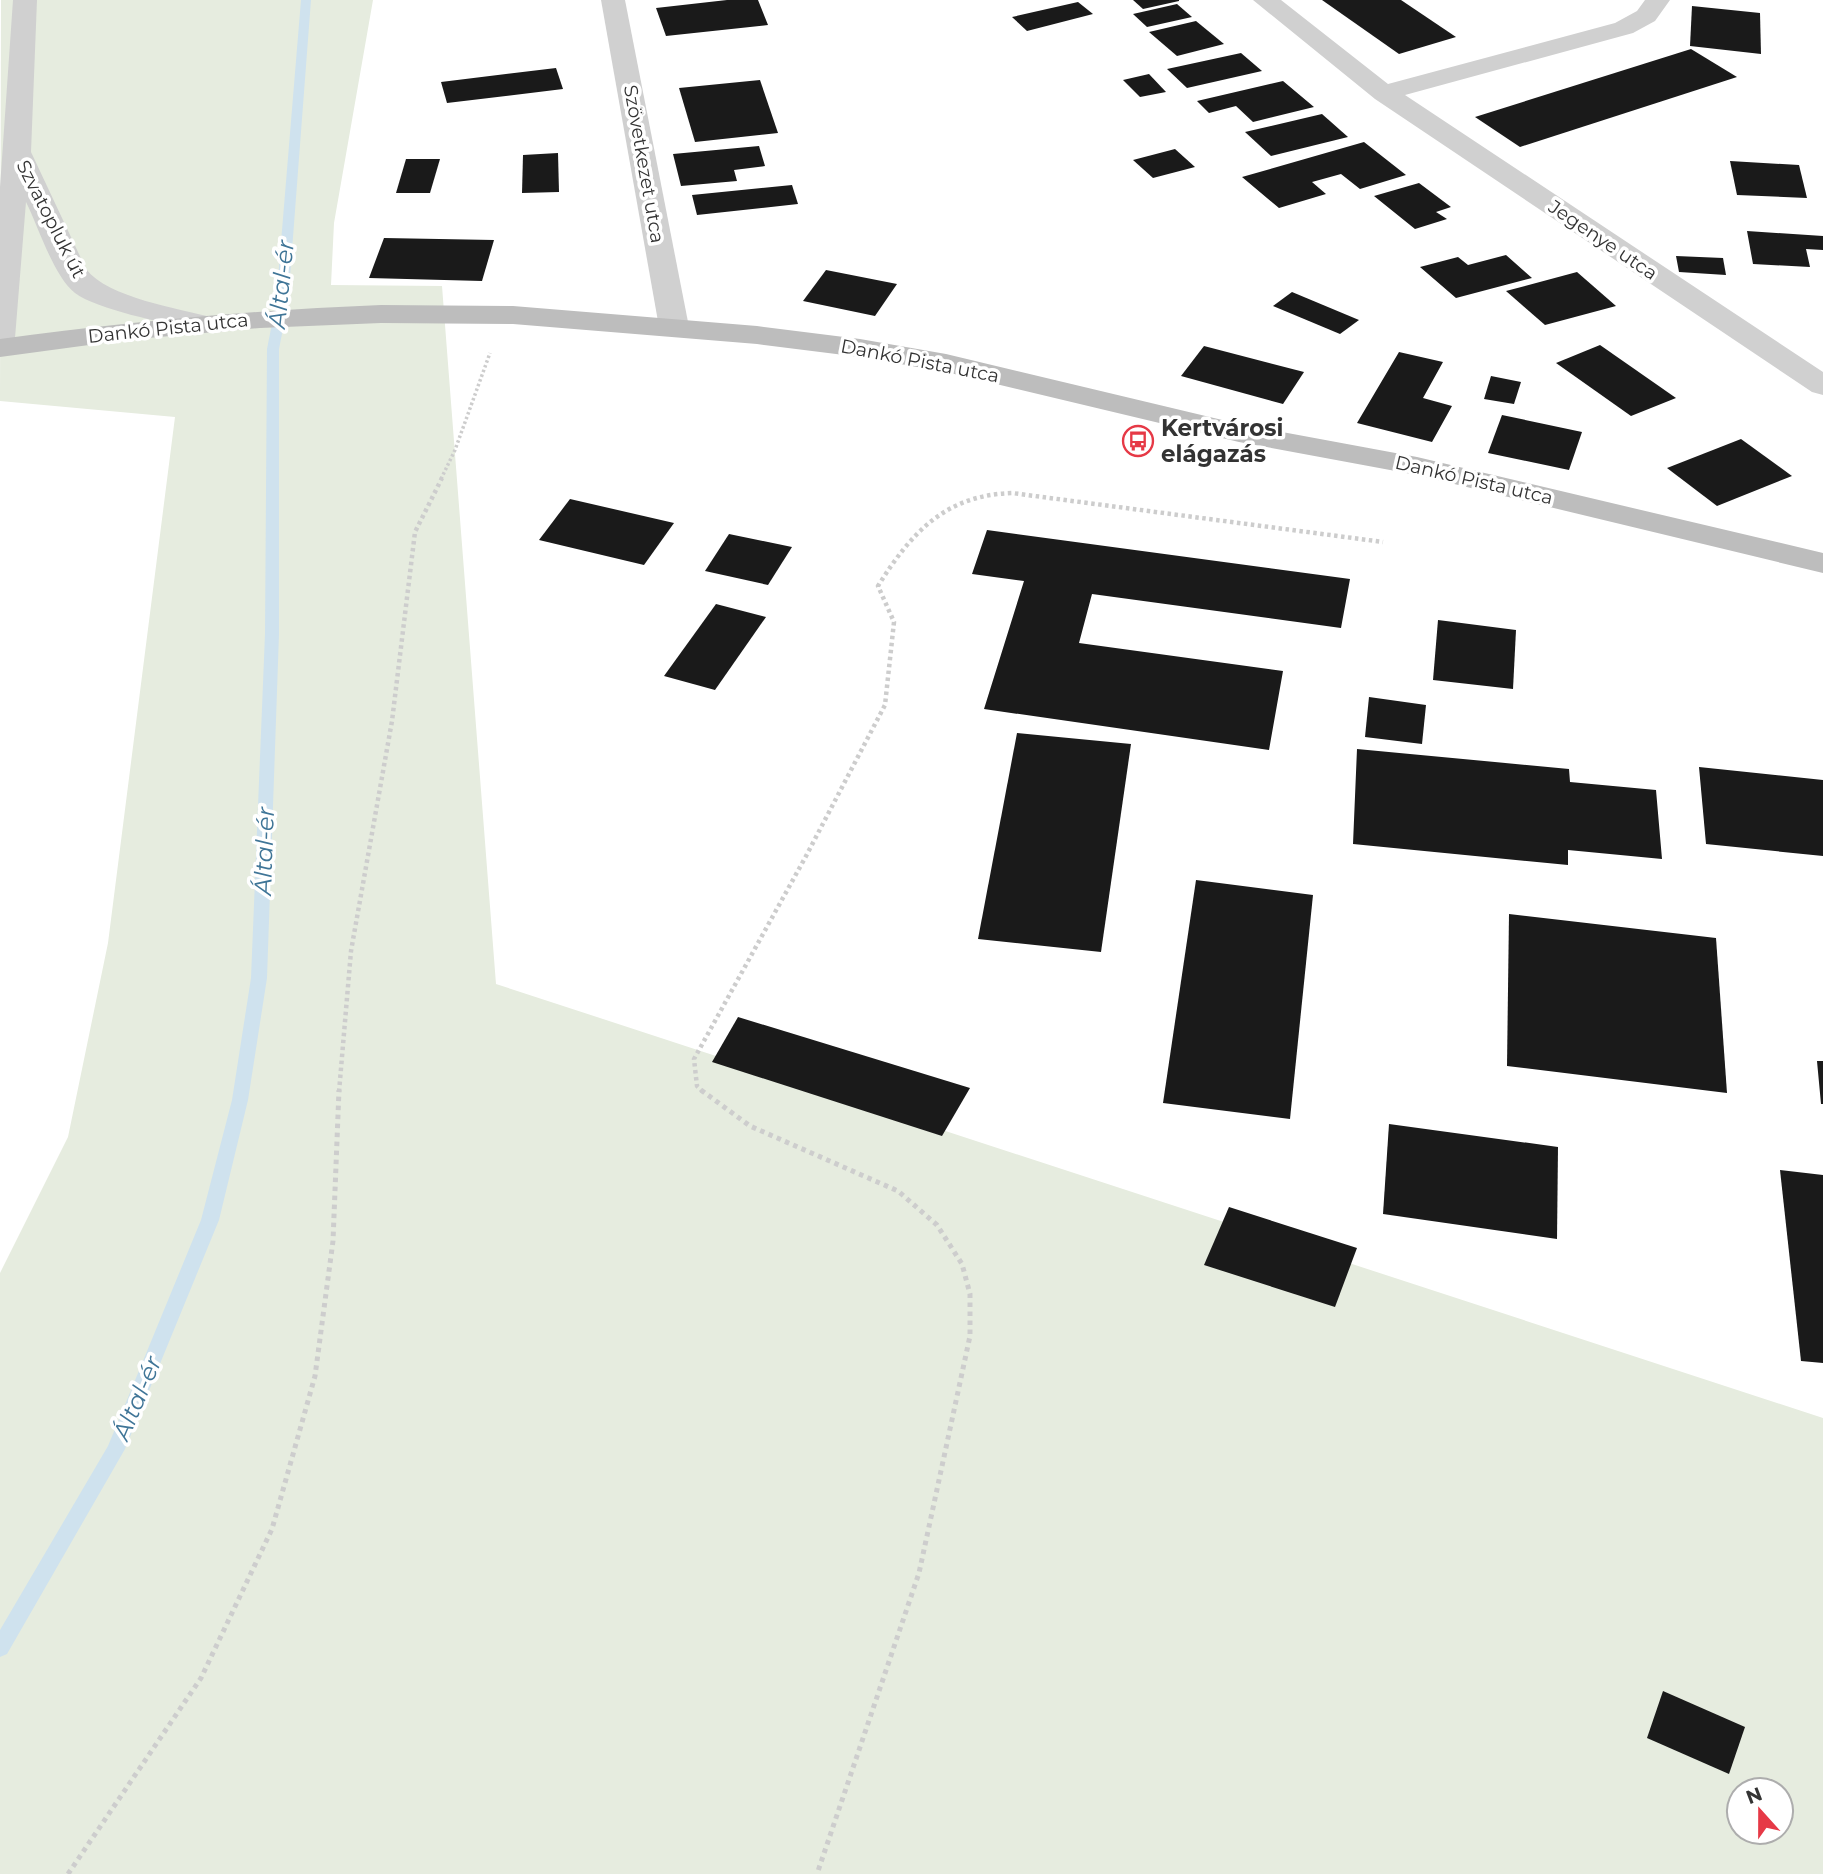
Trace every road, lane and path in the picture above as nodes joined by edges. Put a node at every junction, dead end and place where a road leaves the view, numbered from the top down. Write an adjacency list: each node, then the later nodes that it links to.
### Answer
1 (25, 0): 6 (street, Szvatopluk út)
2 (613, 0): 9 (street, Szövetkezet utca)
3 (1265, 0): 5 (street, Jegenye utca)
4 (1658, 0): 5 (street)
5 (1384, 93): 12 (street, Jegenye utca)
6 (17, 152): 8 (street, Szvatopluk út); 10 (street, Szvatopluk út)
7 (513, 315): 8 (street, Dankó Pista utca); 9 (street, Dankó Pista utca); 15 (path)
8 (204, 324): 11 (street, Dankó Pista utca)
9 (674, 327): 14 (street, Dankó Pista utca)
10 (0, 338)
11 (0, 348)
12 (1823, 386)
13 (1383, 542): 16 (path)
14 (1823, 563)
15 (68, 1874)
16 (817, 1874)

